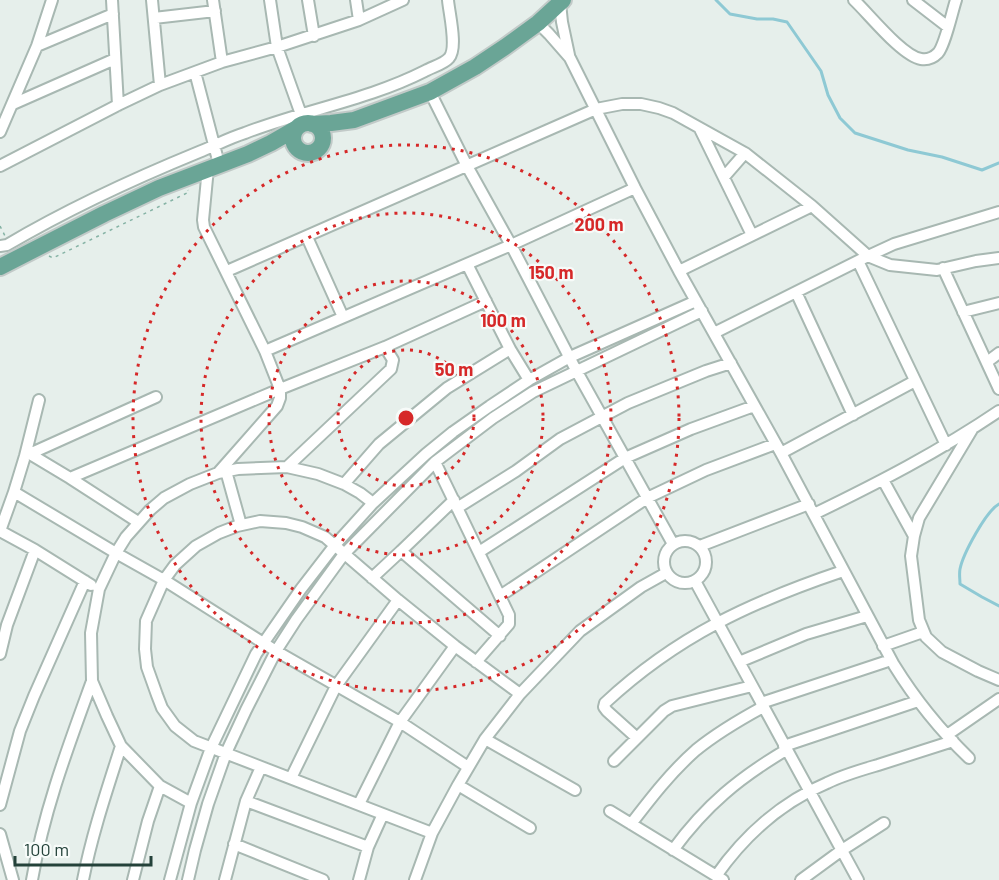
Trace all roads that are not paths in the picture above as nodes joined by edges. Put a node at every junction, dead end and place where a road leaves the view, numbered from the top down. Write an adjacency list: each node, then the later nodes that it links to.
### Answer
1 (52, 0): 20 (street)
2 (112, 0): 14 (street)
3 (152, 0): 15 (street)
4 (270, 0): 21 (street)
5 (308, 0): 19 (street)
6 (356, 0): 16 (street)
7 (402, 0): 16 (street)
8 (448, 0): 32 (street)
9 (854, 0): 18 (street)
10 (913, 0): 18 (street)
11 (956, 0): 18 (street)
12 (561, 1): 17 (main road); 23 (street)
13 (214, 5): 15 (street); 24 (street)
14 (113, 14): 20 (street); 22 (street)
15 (154, 18): 26 (street)
16 (359, 20): 19 (street)
17 (537, 23): 23 (street); 27 (main road)
18 (948, 27)
19 (314, 36): 21 (street)
20 (37, 46): 28 (street)
21 (277, 48): 24 (street); 32 (street)
22 (115, 58): 28 (street); 29 (street)
23 (570, 58): 30 (street)
24 (222, 62): 25 (street)
25 (195, 72): 26 (street); 36 (street)
26 (160, 85): 29 (street)
27 (430, 92): 31 (main road); 42 (street)
28 (13, 104): 34 (street)
29 (118, 105): 40 (street)
30 (596, 109): 33 (street); 42 (street); 44 (street)
31 (354, 120): 32 (main road); 35 (main road)
32 (304, 122): 35 (main road); 36 (street); 37 (main road); 39 (main road)
33 (700, 128): 38 (street); 43 (street)
34 (0, 132)
35 (322, 144): 37 (main road)
36 (215, 145): 41 (street); 50 (street)
37 (298, 149): 39 (main road)
38 (745, 153): 43 (street); 45 (street)
39 (248, 154): 41 (main road)
40 (0, 166)
41 (214, 166): 54 (main road); 56 (street)
42 (467, 166): 48 (street); 49 (street)
43 (724, 177): 47 (street)
44 (635, 188): 49 (street); 57 (street)
45 (812, 206): 47 (street); 51 (street)
46 (999, 212): 51 (street)
47 (752, 235): 57 (street)
48 (307, 237): 56 (street); 64 (street)
49 (511, 244): 53 (street); 70 (street)
50 (0, 246)
51 (863, 258): 55 (street); 58 (street); 75 (street)
52 (999, 258): 55 (street)
53 (467, 264): 59 (street); 64 (street)
54 (0, 267)
55 (943, 268): 63 (street)
56 (227, 271): 68 (street)
57 (679, 271): 60 (street)
58 (796, 292): 65 (street); 82 (street)
59 (486, 301): 66 (street); 67 (street)
60 (696, 301): 62 (street); 70 (street)
61 (999, 303): 63 (street)
62 (702, 311): 65 (street); 73 (street)
63 (963, 312): 71 (street)
64 (343, 317): 68 (street)
65 (714, 333): 72 (street)
66 (385, 347): 77 (street); 90 (street)
67 (510, 349): 74 (street); 94 (street)
68 (265, 351): 77 (street)
69 (999, 353): 71 (street)
70 (570, 357): 73 (street); 74 (street)
71 (987, 362): 76 (street)
72 (731, 363): 80 (street); 83 (street)
73 (576, 370): 83 (street); 89 (street)
74 (529, 380): 97 (street)
75 (915, 381): 82 (street); 85 (street)
76 (999, 388)
77 (280, 389): 91 (street); 92 (street)
78 (156, 397): 87 (street)
79 (39, 400): 87 (street)
80 (754, 406): 86 (street); 88 (street)
81 (999, 411): 84 (street)
82 (853, 415): 86 (street)
83 (602, 417): 88 (street); 98 (street)
84 (973, 428): 85 (street); 102 (street)
85 (946, 445): 93 (street)
86 (778, 449): 96 (street); 99 (street)
87 (27, 455): 92 (street); 95 (street)
88 (625, 458): 96 (street); 108 (street)
89 (435, 462): 98 (street); 110 (street)
90 (287, 467): 91 (street); 94 (street)
91 (222, 472): 100 (street); 101 (street)
92 (70, 478): 100 (street)
93 (883, 480): 99 (street); 102 (street)
94 (344, 484): 97 (street)
95 (14, 492): 106 (street); 109 (street)
96 (647, 498): 103 (street); 118 (street)
97 (373, 503): 104 (street)
98 (455, 504): 107 (street); 108 (street)
99 (812, 509): 105 (street); 111 (street)
100 (138, 522): 109 (street)
101 (241, 525): 104 (street); 114 (street)
102 (914, 537): 122 (street)
103 (673, 544): 105 (street); 112 (street)
104 (335, 545): 110 (street); 124 (street)
105 (699, 546): 116 (street)
106 (35, 550): 115 (street); 128 (street)
107 (401, 551): 113 (street); 123 (street)
108 (479, 552): 118 (street)
109 (116, 554): 114 (street); 117 (street)
110 (344, 554): 113 (street); 127 (street)
111 (843, 571): 120 (street); 121 (street)
112 (666, 573): 116 (street); 136 (street)
113 (372, 579): 119 (street)
114 (164, 580): 124 (street); 145 (street)
115 (85, 581): 117 (street); 160 (street)
116 (695, 581): 121 (street)
117 (99, 589): 133 (street)
118 (500, 596): 123 (street)
119 (398, 600): 125 (street); 134 (street)
120 (867, 616): 126 (street); 131 (street)
121 (717, 622): 131 (street); 141 (street)
122 (922, 632): 126 (street); 132 (street)
123 (500, 636): 130 (street)
124 (263, 644): 127 (street); 145 (street)
125 (455, 646): 130 (street); 140 (street)
126 (882, 646): 129 (street)
127 (276, 651): 134 (street); 147 (street)
128 (0, 654)
129 (891, 660): 138 (street); 139 (street)
130 (477, 662): 136 (street)
131 (739, 662): 135 (street)
132 (999, 680)
133 (93, 681): 144 (street); 174 (street)
134 (336, 686): 140 (street); 152 (street)
135 (752, 686): 139 (street); 141 (street)
136 (520, 694): 143 (street)
137 (999, 699): 142 (street)
138 (918, 701): 142 (street); 146 (street)
139 (762, 705): 146 (street); 163 (street)
140 (400, 722): 151 (street); 159 (street)
141 (637, 738): 149 (street)
142 (950, 738): 148 (street); 156 (street)
143 (486, 739): 151 (street); 155 (street)
144 (121, 746): 154 (street); 175 (street)
145 (211, 747): 147 (street); 158 (street)
146 (785, 748): 156 (street); 170 (street)
147 (226, 753): 150 (street); 178 (street)
148 (969, 758)
149 (614, 761)
150 (261, 767): 152 (street); 157 (street)
151 (468, 767): 153 (street)
152 (291, 778): 159 (street)
153 (458, 785): 165 (street); 166 (street)
154 (160, 786): 158 (street); 176 (street)
155 (575, 790)
156 (809, 792): 171 (street); 172 (street)
157 (246, 801): 168 (street); 169 (street)
158 (191, 803): 177 (street)
159 (359, 804): 162 (street)
160 (0, 805)
161 (610, 812): 163 (street)
162 (383, 814): 166 (street); 169 (street)
163 (631, 824): 170 (street)
164 (884, 824): 171 (street)
165 (530, 828)
166 (432, 833): 182 (street)
167 (0, 834): 173 (street)
168 (234, 844): 179 (street); 180 (street)
169 (368, 847): 181 (street)
170 (673, 849): 172 (street)
171 (842, 850): 183 (street); 184 (street)
172 (719, 878)
173 (14, 880)
174 (32, 880)
175 (83, 880)
176 (133, 880)
177 (170, 880)
178 (188, 880)
179 (225, 880)
180 (323, 880)
181 (359, 880)
182 (415, 880)
183 (801, 880)
184 (858, 880)

